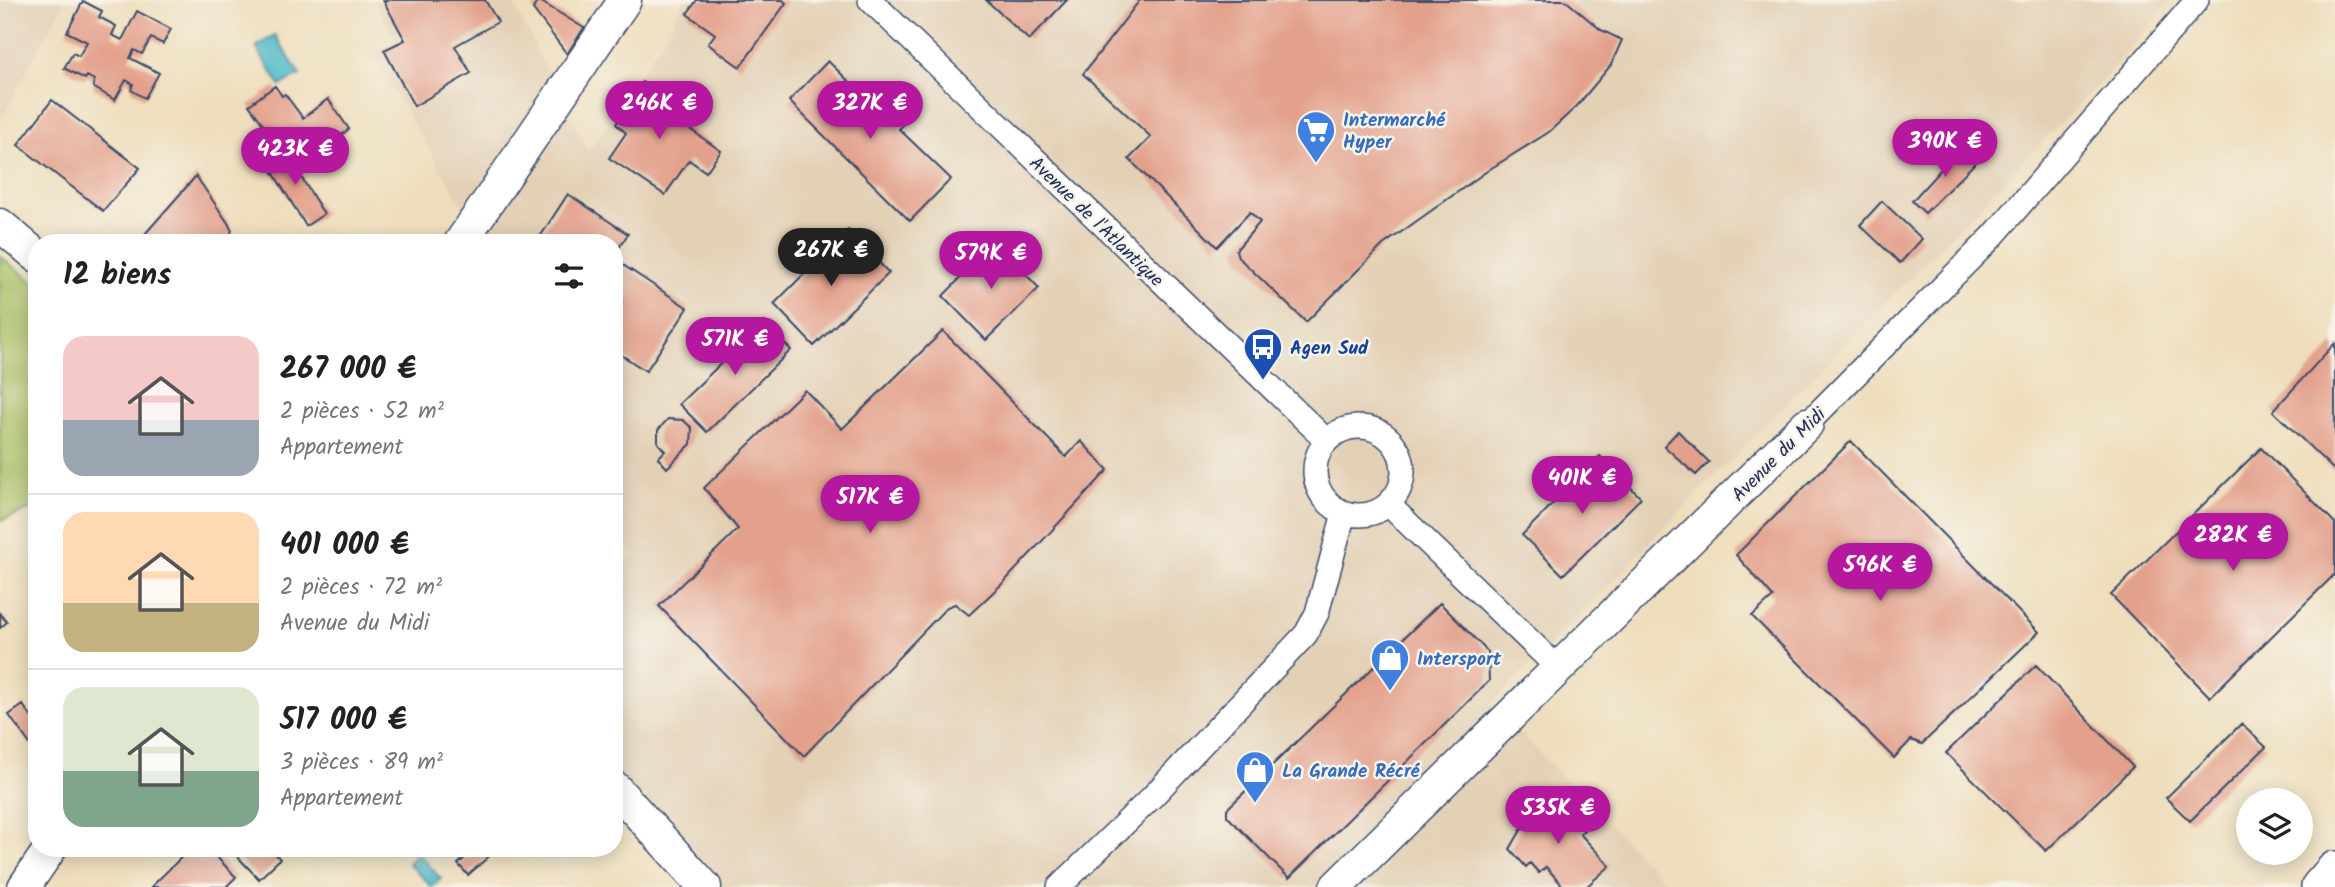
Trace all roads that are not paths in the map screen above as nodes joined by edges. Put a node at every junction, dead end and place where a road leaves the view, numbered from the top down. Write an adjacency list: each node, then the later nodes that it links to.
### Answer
1 (625, 0): 5 (street)
2 (870, 0): 8 (street, Avenue de l'Atlantique)
3 (2197, 0): 7 (street, Avenue du Midi)
4 (0, 225): 6 (street)
5 (466, 234)
6 (28, 248)
7 (1808, 424): 11 (street, Avenue du Midi)
8 (1326, 440): 9 (street); 10 (street)
9 (1388, 504): 10 (street); 11 (street)
10 (1345, 513): 17 (street)
11 (1558, 668): 18 (street, Avenue du Midi)
12 (623, 798): 15 (street)
13 (45, 857): 16 (street)
14 (2335, 870): 19 (main road)
15 (696, 884)
16 (24, 887)
17 (1059, 887)
18 (1336, 887)
19 (2320, 887)

